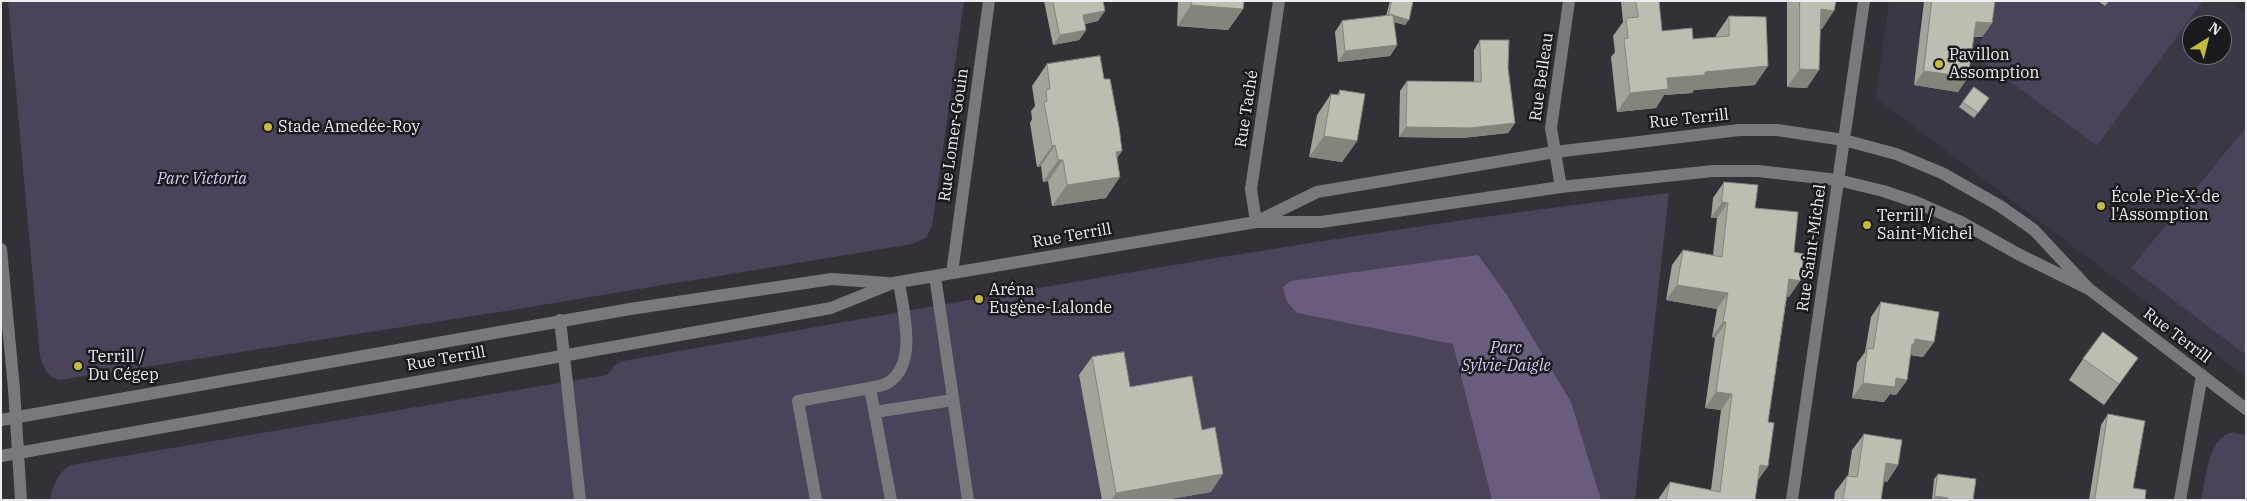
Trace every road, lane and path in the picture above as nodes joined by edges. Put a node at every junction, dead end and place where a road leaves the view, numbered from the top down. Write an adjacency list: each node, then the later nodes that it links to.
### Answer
1 (989, 1): 11 (street, Rue Lomer-Gouin)
2 (1279, 1): 9 (street, Rue Taché)
3 (1569, 1): 6 (street, Rue Belleau)
4 (1864, 1): 5 (street, Rue Saint-Michel)
5 (1844, 140): 6 (street, Rue Terrill); 7 (street, Rue Saint-Michel); 14 (street, Rue Terrill)
6 (1555, 152): 8 (street, Rue Belleau); 9 (street, Rue Terrill)
7 (1838, 180): 8 (street, Rue Terrill); 14 (street, Rue Terrill); 31 (street, Rue Saint-Michel)
8 (1561, 186): 9 (street, Rue Terrill)
9 (1256, 222): 11 (street, Rue Terrill)
10 (1, 249): 22 (street)
11 (952, 273): 12 (street, Rue Terrill)
12 (935, 276): 13 (street, Rue Terrill); 19 (street)
13 (896, 283): 15 (street, Rue Terrill); 16 (street, Rue Terrill); 18 (street)
14 (2089, 289): 17 (street, Rue Terrill)
15 (560, 320): 16 (street); 22 (street, Rue Terrill)
16 (564, 356): 24 (street, Rue Terrill); 27 (street)
17 (2202, 375): 20 (street, Rue Terrill); 32 (street)
18 (870, 388): 21 (street); 28 (street)
19 (953, 400): 21 (street); 30 (street)
20 (2246, 409)
21 (875, 412): 29 (street)
22 (16, 418): 23 (street, Rue Terrill); 24 (street)
23 (1, 420)
24 (18, 453): 25 (street, Rue Terrill); 26 (street)
25 (1, 456)
26 (21, 500)
27 (580, 500)
28 (816, 500)
29 (891, 500)
30 (968, 500)
31 (1792, 500)
32 (2180, 500)

